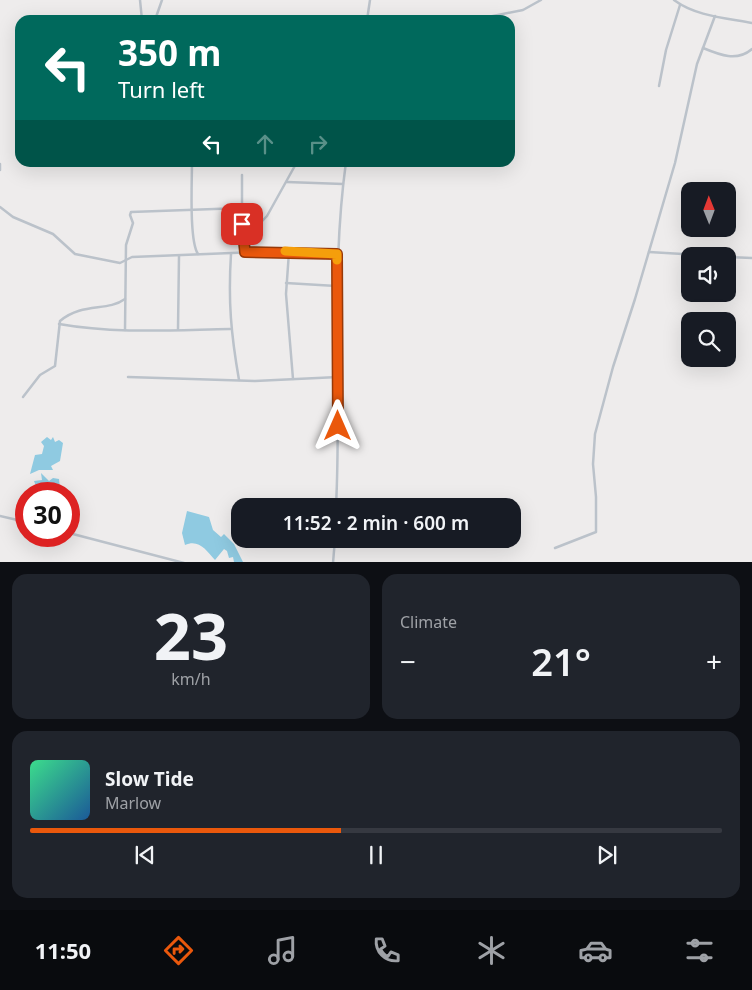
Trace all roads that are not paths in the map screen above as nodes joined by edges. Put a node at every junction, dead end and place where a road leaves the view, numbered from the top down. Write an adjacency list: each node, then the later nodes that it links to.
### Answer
1 (140, 0): 7 (street)
2 (162, 0): 8 (street)
3 (370, 0): 9 (street)
4 (541, 0): 10 (street)
5 (674, 0): 6 (street)
6 (680, 5): 11 (street); 15 (street)
7 (142, 15)
8 (157, 15)
9 (368, 15)
10 (498, 15)
11 (715, 16): 12 (street); 13 (street)
12 (752, 23)
13 (703, 48): 14 (street); 30 (street)
14 (752, 49)
15 (659, 86)
16 (0, 164): 20 (street)
17 (192, 167): 26 (street)
18 (294, 167): 22 (street)
19 (345, 167): 23 (street)
20 (0, 170)
21 (242, 175): 25 (street)
22 (287, 182): 23 (street); 27 (street)
23 (343, 184): 33 (street)
24 (0, 207): 38 (street)
25 (242, 208): 26 (street); 27 (street)
26 (193, 210): 31 (street); 38 (street)
27 (244, 240): 28 (street)
28 (245, 252): 29 (street); 32 (street)
29 (289, 252): 33 (street); 39 (street)
30 (649, 252): 34 (street); 56 (street)
31 (198, 254): 32 (street); 35 (street)
32 (231, 254): 43 (street)
33 (337, 254): 40 (street)
34 (681, 254)
35 (179, 256): 38 (street); 45 (street)
36 (736, 257): 37 (street)
37 (752, 258)
38 (126, 260): 41 (street)
39 (286, 283): 40 (street); 48 (street)
40 (336, 286): 46 (street)
41 (125, 299): 42 (street); 44 (street)
42 (59, 324): 44 (street); 50 (street)
43 (230, 329): 45 (street); 49 (street)
44 (125, 330): 45 (street)
45 (178, 330)
46 (338, 377): 48 (street); 51 (street)
47 (128, 378): 49 (street)
48 (292, 379): 49 (street)
49 (239, 380)
50 (23, 397)
51 (336, 498)
52 (0, 516): 53 (street)
53 (15, 519)
54 (80, 535): 57 (street)
55 (334, 548): 58 (street)
56 (555, 548)
57 (184, 562)
58 (333, 562)

